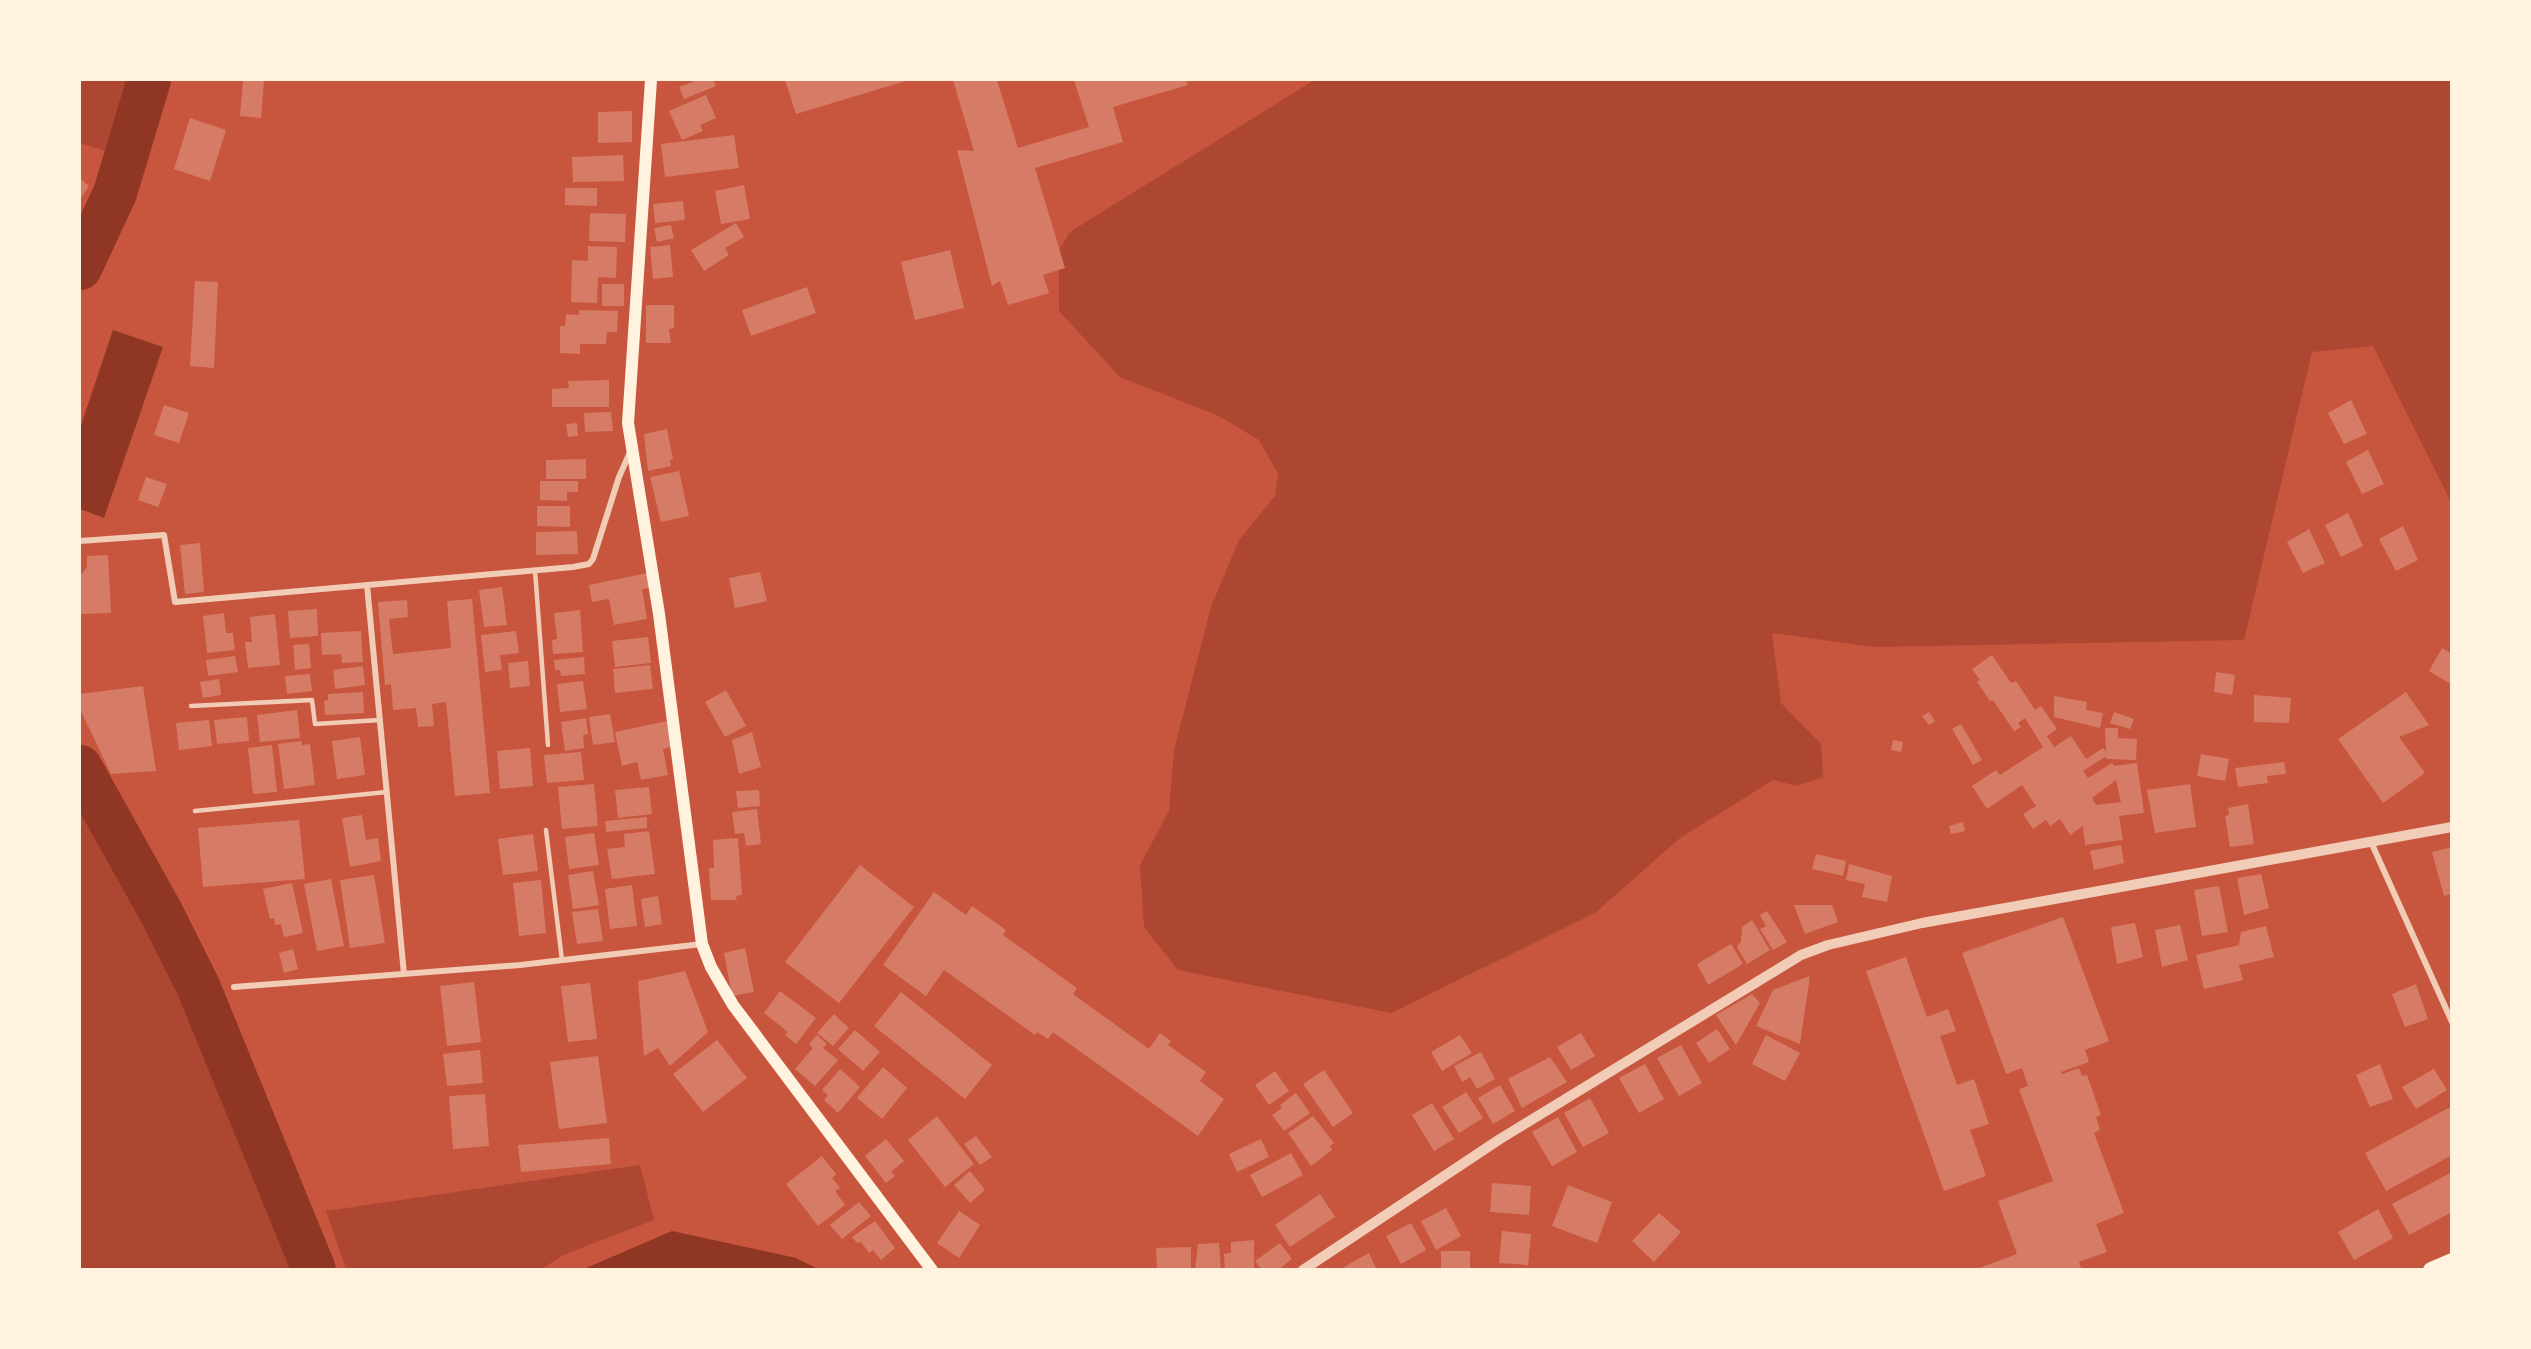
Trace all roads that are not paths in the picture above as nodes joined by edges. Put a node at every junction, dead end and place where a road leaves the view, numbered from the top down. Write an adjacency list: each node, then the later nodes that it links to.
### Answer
1 (651, 80): 2 (main road)
2 (632, 447): 4 (street); 14 (main road)
3 (80, 541): 5 (street)
4 (535, 570): 5 (street); 8 (lane)
5 (367, 585): 7 (street)
6 (191, 706): 7 (lane)
7 (380, 720): 9 (street)
8 (548, 745)
9 (387, 792): 10 (lane); 16 (street)
10 (195, 811)
11 (2451, 827): 13 (street)
12 (546, 830): 15 (lane)
13 (2371, 842): 18 (street); 21 (street)
14 (702, 944): 15 (street); 20 (main road)
15 (562, 960): 16 (street)
16 (404, 974): 17 (street)
17 (234, 987)
18 (2451, 1022)
19 (2451, 1261): 22 (highway)
20 (932, 1269)
21 (1303, 1269)
22 (2431, 1269)

